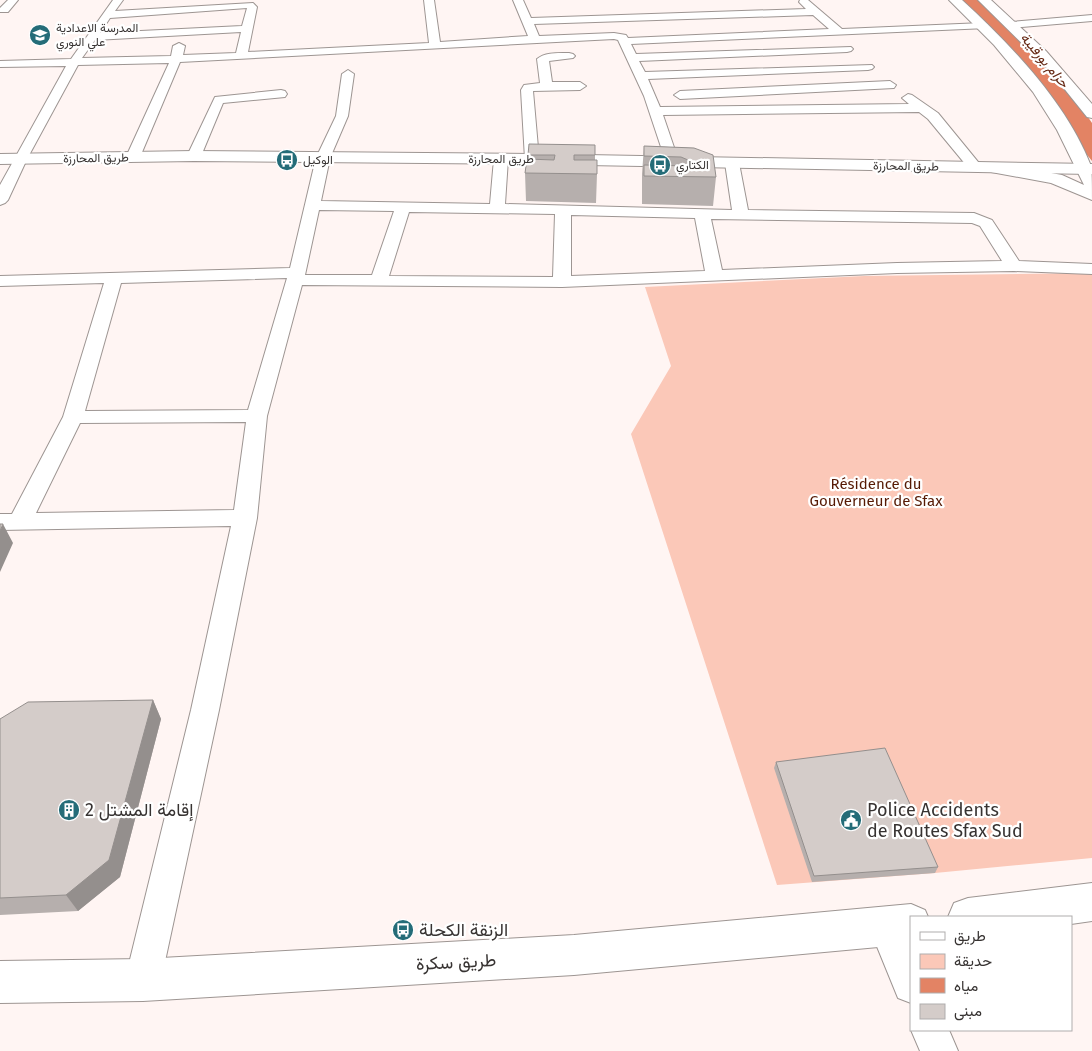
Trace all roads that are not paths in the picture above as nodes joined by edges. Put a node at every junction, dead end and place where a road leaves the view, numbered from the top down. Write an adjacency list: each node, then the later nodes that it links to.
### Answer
1 (14, 0): 8 (street)
2 (118, 0): 10 (street)
3 (429, 0): 21 (street)
4 (518, 0): 12 (street)
5 (802, 0): 9 (street)
6 (954, 0): 14 (main road)
7 (984, 0): 13 (main road)
8 (4, 10)
9 (816, 12): 12 (street); 17 (street)
10 (108, 14): 15 (street); 18 (street)
11 (1092, 18): 13 (street)
12 (526, 21): 19 (street)
13 (1012, 25): 39 (main road)
14 (983, 26): 17 (street); 40 (main road)
15 (247, 29): 16 (street); 23 (street)
16 (182, 32): 18 (street); 26 (street)
17 (833, 32): 20 (street); 22 (street)
18 (92, 38): 27 (street)
19 (535, 39): 20 (street); 21 (street)
20 (624, 41): 25 (street)
21 (435, 46): 23 (street)
22 (847, 49): 25 (street); 29 (street)
23 (241, 56): 26 (street)
24 (569, 56): 32 (street)
25 (632, 58): 31 (street)
26 (176, 60): 27 (street); 42 (street)
27 (74, 62): 28 (street); 43 (street)
28 (0, 64)
29 (868, 67): 31 (street); 34 (street)
30 (348, 74): 44 (street)
31 (641, 76): 36 (street)
32 (546, 86): 33 (street); 47 (street)
33 (580, 86)
34 (890, 86): 36 (street); 37 (street)
35 (282, 94): 41 (street)
36 (660, 96): 38 (street)
37 (921, 108): 38 (street); 50 (street)
38 (656, 111): 48 (street)
39 (1092, 114)
40 (1075, 150): 52 (main road); 53 (main road)
41 (194, 156): 42 (main road, طريق المحارزة); 44 (main road, طريق المحارزة)
42 (133, 157): 43 (main road, طريق المحارزة)
43 (20, 158): 45 (main road, طريق المحارزة); 56 (street)
44 (323, 158): 46 (main road, طريق المحارزة); 57 (street)
45 (0, 159)
46 (501, 159): 47 (main road, طريق المحارزة); 59 (street)
47 (532, 159): 48 (main road, طريق المحارزة)
48 (672, 162): 49 (main road, طريق المحارزة)
49 (732, 163): 50 (main road, طريق المحارزة); 62 (street)
50 (976, 168): 51 (main road, طريق المحارزة)
51 (997, 168): 52 (main road, طريق المحارزة); 55 (main road)
52 (1036, 169): 53 (main road, طريق المحارزة)
53 (1089, 169): 54 (main road)
54 (1092, 184)
55 (1092, 195)
56 (0, 200)
57 (311, 205): 58 (street); 65 (street)
58 (403, 207): 59 (street); 68 (street)
59 (497, 208): 60 (street)
60 (563, 210): 61 (street); 70 (street)
61 (702, 214): 62 (street); 66 (street)
62 (741, 215): 63 (street)
63 (1014, 266): 64 (street); 66 (street)
64 (1092, 269)
65 (296, 276): 67 (street); 68 (street); 71 (street)
66 (715, 277): 70 (street)
67 (114, 278): 69 (street); 72 (street)
68 (379, 280): 70 (street)
69 (0, 281)
70 (562, 282)
71 (257, 416): 72 (street); 73 (street)
72 (73, 418): 74 (street)
73 (245, 518): 74 (street); 78 (street)
74 (10, 521)
75 (1092, 902): 76 (main road)
76 (976, 916)
77 (899, 926): 78 (main road, طريق سكرة); 79 (street)
78 (143, 980): 80 (main road, طريق سكرة)
79 (910, 980)
80 (0, 982)
81 (930, 1031): 82 (street)
82 (938, 1051)

